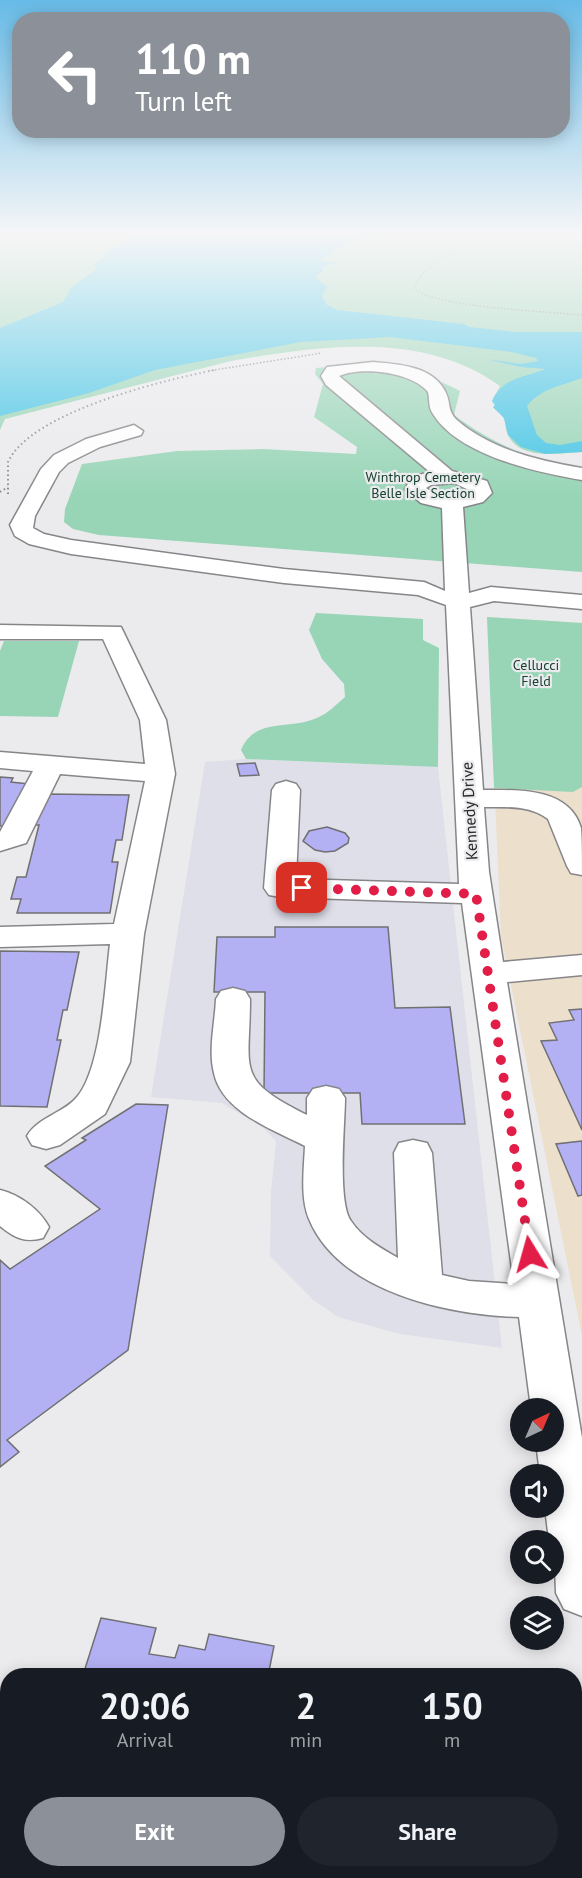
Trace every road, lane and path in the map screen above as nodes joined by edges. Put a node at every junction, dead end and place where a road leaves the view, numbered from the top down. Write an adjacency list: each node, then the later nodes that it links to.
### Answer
1 (327, 353): 5 (path)
2 (134, 431): 8 (street)
3 (582, 474): 4 (street)
4 (445, 477): 7 (street); 7 (street)
5 (8, 487): 6 (path); 8 (path)
6 (0, 492)
7 (452, 502): 10 (street, Kennedy Drive)
8 (24, 516): 10 (street)
9 (582, 602): 10 (street)
10 (458, 616): 16 (street, Kennedy Drive)
11 (0, 632): 14 (street)
12 (0, 760): 13 (street)
13 (51, 764): 14 (street); 17 (street)
14 (161, 774): 20 (street)
15 (286, 790): 19 (street)
16 (468, 798): 18 (street); 19 (street, Kennedy Drive)
17 (0, 842)
18 (582, 866)
19 (476, 894): 23 (street, Kennedy Drive)
20 (128, 934): 21 (street); 26 (street)
21 (0, 937)
22 (582, 965): 23 (street)
23 (488, 974): 30 (street, Kennedy Drive)
24 (233, 999): 27 (street)
25 (326, 1098): 27 (street)
26 (46, 1136)
27 (326, 1140): 29 (street)
28 (413, 1154): 29 (street)
29 (421, 1285): 30 (street)
30 (537, 1300): 31 (street, Kennedy Drive)
31 (582, 1593)

